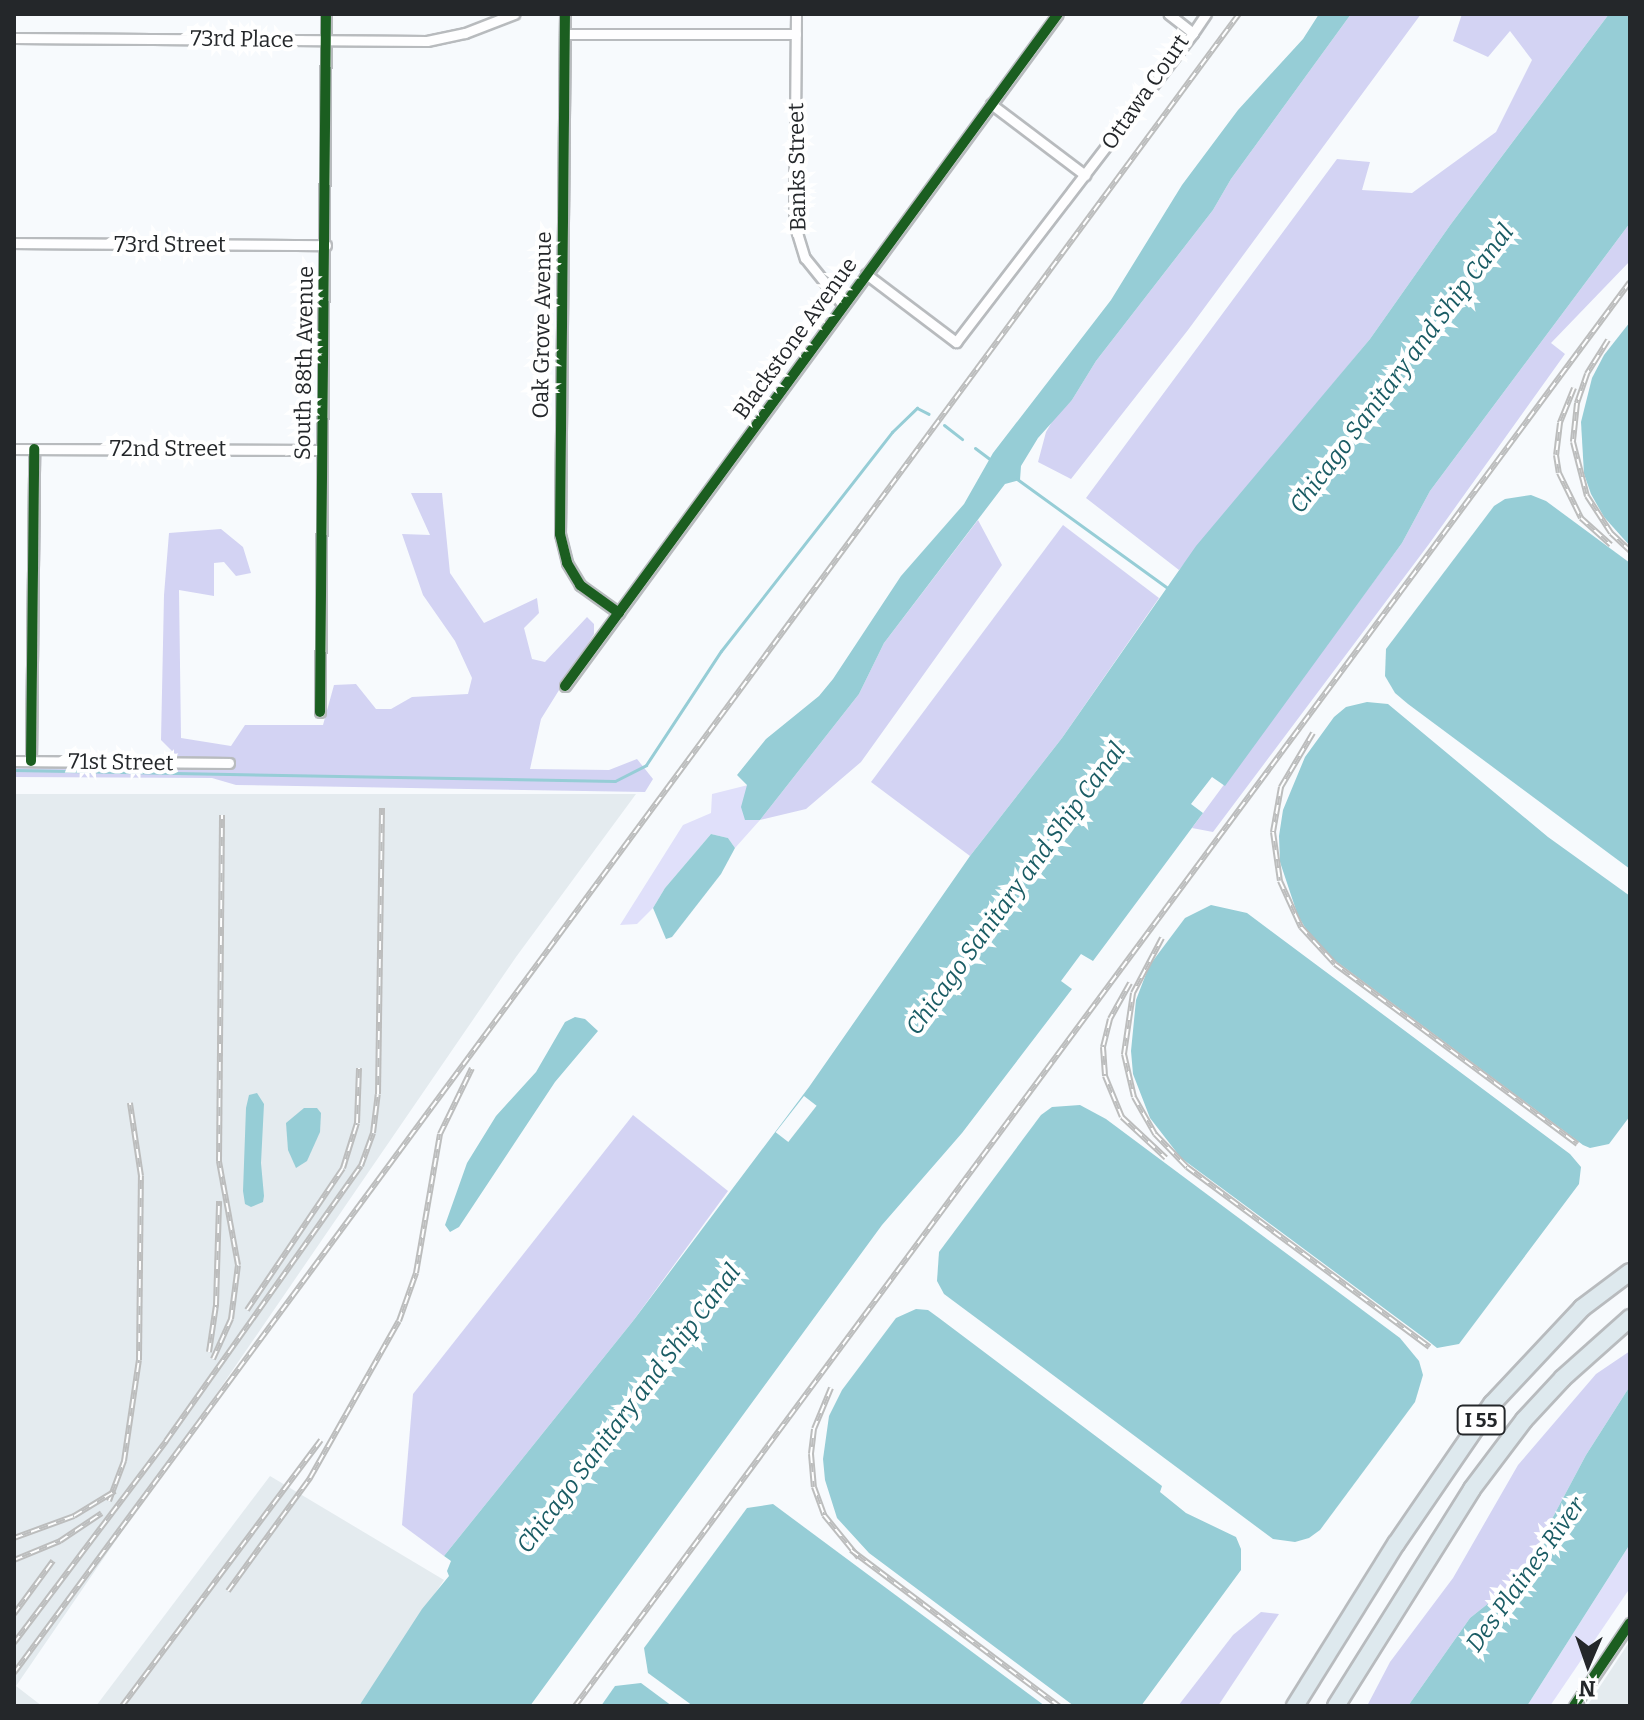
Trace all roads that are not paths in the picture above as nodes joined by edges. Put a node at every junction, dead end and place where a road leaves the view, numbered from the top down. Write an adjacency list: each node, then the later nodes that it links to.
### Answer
1 (326, 14): 12 (street, South 88th Avenue)
2 (514, 14): 12 (street, 73rd Place)
3 (565, 14): 9 (street, Oak Grove Avenue)
4 (796, 14): 10 (street, Banks Street)
5 (1058, 14): 13 (street, Blackstone Avenue)
6 (1169, 14): 8 (street, Ottawa Court)
7 (1206, 14): 8 (street)
8 (1193, 33): 14 (street, Ottawa Court)
9 (565, 34): 10 (street); 22 (street, Oak Grove Avenue)
10 (796, 34): 18 (street, Banks Street)
11 (14, 38): 12 (street, 73rd Place)
12 (326, 42): 16 (street, South 88th Avenue)
13 (991, 104): 14 (street); 17 (street, Blackstone Avenue)
14 (1085, 175): 17 (street, Ottawa Court)
15 (14, 243): 16 (street, 73rd Street)
16 (326, 245): 21 (street, South 88th Avenue)
17 (866, 274): 18 (street, Blackstone Avenue)
18 (843, 305): 22 (street, Blackstone Avenue)
19 (14, 449): 20 (street, 72nd Street)
20 (34, 449): 21 (street, 72nd Street); 26 (street)
21 (322, 450): 24 (street, South 88th Avenue)
22 (619, 613): 23 (street, Blackstone Avenue)
23 (565, 686)
24 (320, 712)
25 (14, 761): 26 (street, 71st Street)
26 (31, 761): 27 (street, 71st Street)
27 (229, 763)
28 (1630, 1272): 31 (highway, I 55)
29 (1630, 1318): 32 (highway, I 55)
30 (1630, 1623): 33 (street)
31 (1295, 1706)
32 (1336, 1706)
33 (1574, 1706)

